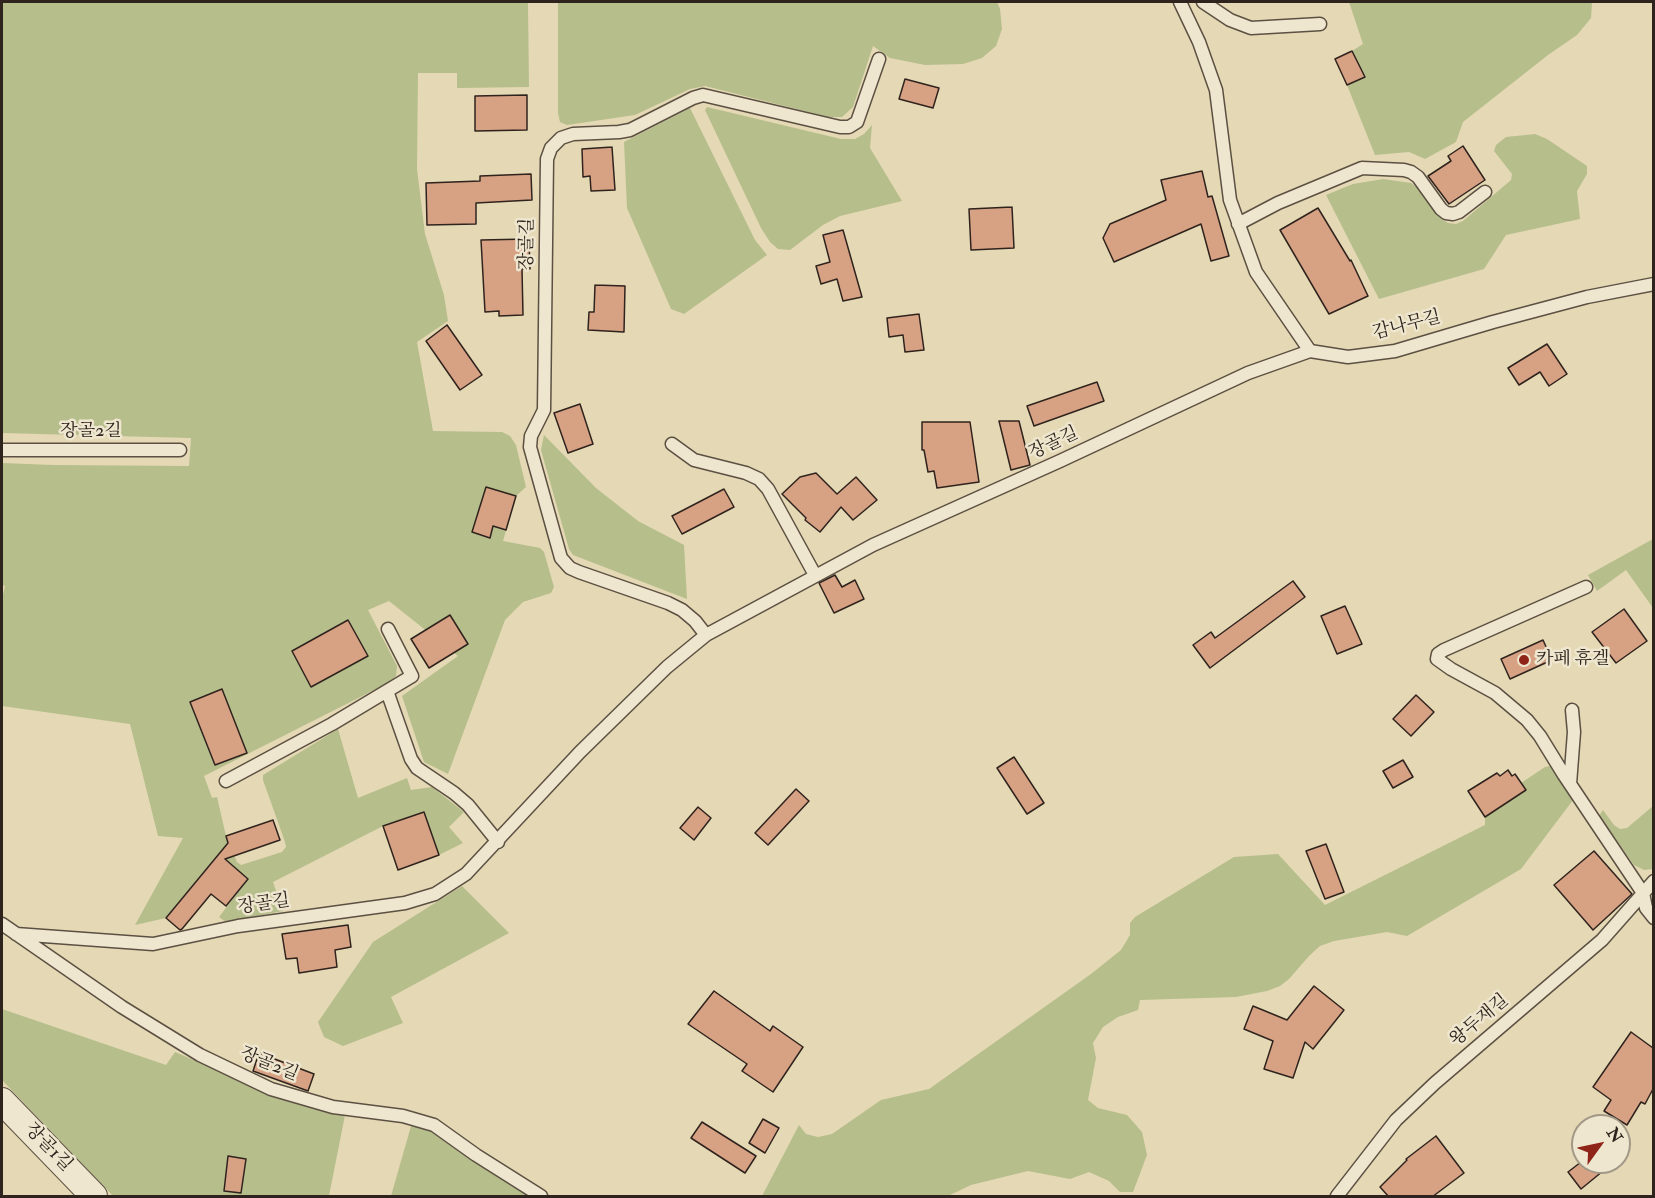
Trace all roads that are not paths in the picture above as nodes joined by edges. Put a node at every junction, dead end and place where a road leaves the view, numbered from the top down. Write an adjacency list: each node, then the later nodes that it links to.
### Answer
1 (1180, 2): 6 (lane)
2 (1203, 2): 3 (lane)
3 (1320, 24)
4 (879, 59): 15 (lane, 장골길)
5 (1485, 192): 6 (lane)
6 (1238, 224): 8 (lane)
7 (1653, 284): 8 (lane, 감나무길)
8 (1310, 351): 12 (lane, 장골길)
9 (672, 444): 12 (lane)
10 (2, 450): 11 (lane, 장골2길)
11 (180, 450)
12 (815, 575): 15 (lane, 장골길)
13 (1586, 587): 19 (lane)
14 (388, 629): 16 (lane)
15 (706, 635): 20 (lane, 장골길)
16 (387, 692): 18 (lane); 20 (lane)
17 (1572, 710): 19 (lane)
18 (226, 781)
19 (1570, 784): 22 (lane)
20 (498, 842): 25 (lane, 장골길)
21 (1653, 880): 22 (lane, 왕두재길)
22 (1643, 893): 23 (lane); 29 (lane, 왕두재길)
23 (1653, 918)
24 (2, 924): 25 (lane, 장골2길)
25 (16, 934): 28 (lane, 장골2길)
26 (2, 1101): 27 (street, 장골1길)
27 (94, 1197)
28 (541, 1197)
29 (1337, 1197)

